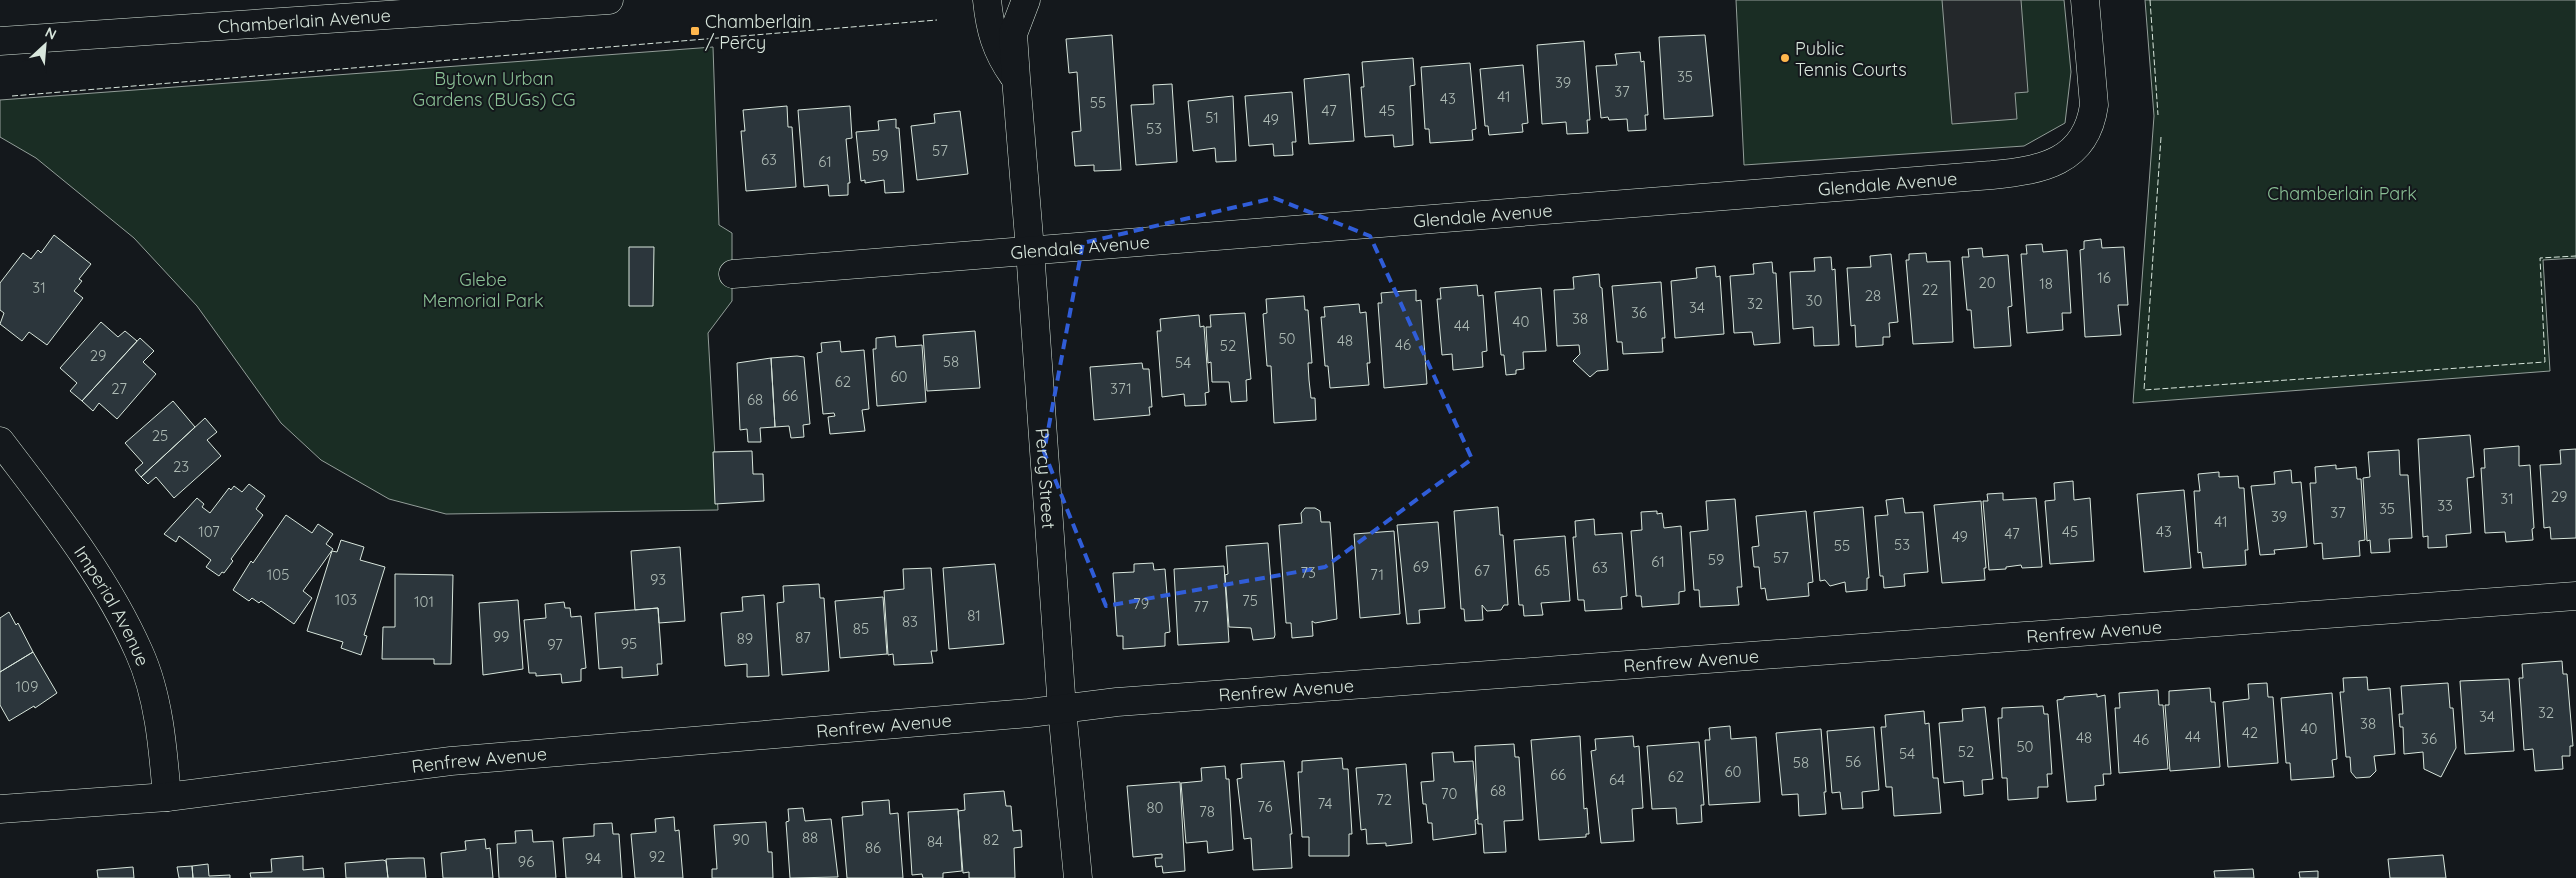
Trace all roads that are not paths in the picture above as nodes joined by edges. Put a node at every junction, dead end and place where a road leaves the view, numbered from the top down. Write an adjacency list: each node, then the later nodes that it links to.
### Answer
1 (609, 0): 5 (street, Chamberlain Avenue)
2 (987, 0): 6 (street)
3 (1026, 0): 6 (street, Percy Street)
4 (2085, 0): 7 (street, Glendale Avenue)
5 (0, 41)
6 (1016, 78): 7 (street, Percy Street)
7 (1030, 250): 8 (street, Glendale Avenue); 11 (street, Percy Street)
8 (733, 274)
9 (0, 441): 12 (street, Imperial Avenue)
10 (2576, 596): 11 (street, Renfrew Avenue)
11 (1062, 709): 12 (street, Renfrew Avenue); 14 (street, Percy Street)
12 (166, 796): 13 (street, Renfrew Avenue)
13 (0, 810)
14 (1078, 878)

